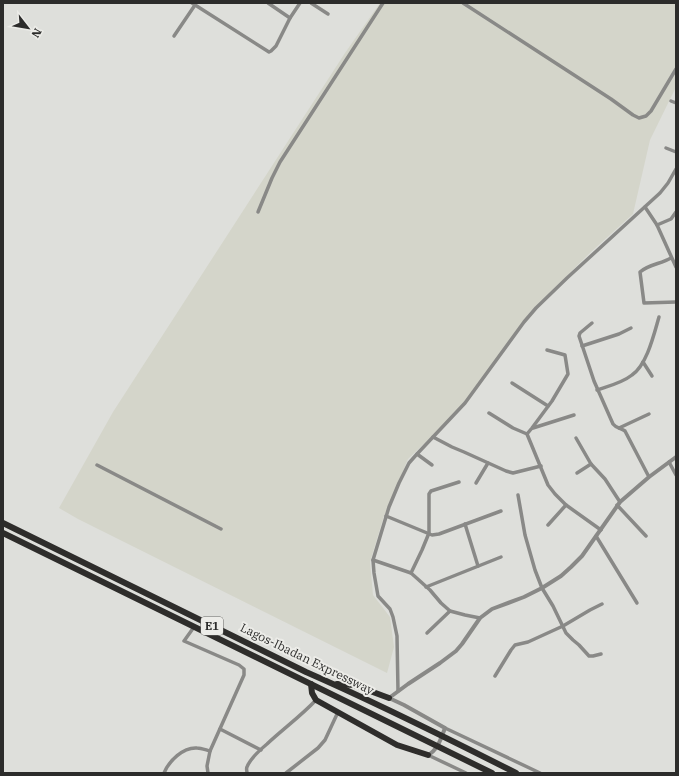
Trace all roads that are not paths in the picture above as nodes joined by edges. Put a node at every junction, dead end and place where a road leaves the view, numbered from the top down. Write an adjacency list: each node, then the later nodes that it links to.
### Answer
1 (268, 3): 8 (street)
2 (300, 3): 8 (street)
3 (311, 3): 7 (street)
4 (383, 3): 17 (street)
5 (463, 3): 10 (street)
6 (194, 4): 8 (street); 9 (street)
7 (328, 14)
8 (290, 18)
9 (174, 36)
10 (676, 69)
11 (671, 101): 12 (street)
12 (676, 102)
13 (666, 148): 14 (street)
14 (676, 152)
15 (676, 170): 16 (street)
16 (645, 207): 19 (street); 39 (street)
17 (258, 212)
18 (676, 212): 19 (street)
19 (657, 225): 20 (street)
20 (671, 258): 21 (street); 22 (street)
21 (676, 267)
22 (676, 302)
23 (659, 317): 28 (street)
24 (592, 323): 26 (street)
25 (631, 328): 26 (street)
26 (582, 346): 31 (street)
27 (547, 350): 32 (street)
28 (643, 362): 29 (street); 31 (street)
29 (652, 376)
30 (512, 383): 32 (street)
31 (597, 390): 37 (street)
32 (548, 406): 36 (street)
33 (489, 413): 38 (street)
34 (649, 414): 37 (street)
35 (574, 415): 36 (street)
36 (532, 428): 38 (street)
37 (619, 428): 51 (street)
38 (527, 434): 48 (street)
39 (432, 437): 41 (street); 44 (street)
40 (576, 438): 45 (street)
41 (417, 454): 47 (street); 58 (street)
42 (676, 457): 43 (street)
43 (669, 462): 50 (street); 51 (street)
44 (488, 463): 48 (street); 53 (street)
45 (591, 464): 49 (street); 55 (street)
46 (97, 465): 62 (street)
47 (432, 465)
48 (541, 466): 56 (street)
49 (578, 473)
50 (676, 475)
51 (649, 477): 55 (street)
52 (459, 482): 65 (street)
53 (476, 484)
54 (518, 495): 73 (street)
55 (619, 504): 63 (street); 67 (street)
56 (566, 505): 61 (street); 63 (street)
57 (501, 511): 60 (street)
58 (386, 516): 65 (street); 69 (street)
59 (3, 523): 84 (highway, Lagos-Ibadan Expressway / E1)
60 (465, 524): 65 (street); 70 (street)
61 (548, 525)
62 (221, 529)
63 (601, 530): 66 (street)
64 (3, 533): 79 (highway, Lagos-Ibadan Expressway / E1)
65 (429, 534): 71 (street)
66 (596, 536): 73 (street); 74 (street)
67 (646, 536)
68 (501, 557): 70 (street)
69 (373, 560): 71 (street); 85 (street)
70 (478, 566): 72 (street)
71 (411, 573): 72 (street)
72 (426, 587): 76 (street)
73 (542, 588): 77 (street); 78 (street)
74 (637, 603)
75 (602, 604): 78 (street)
76 (450, 611): 77 (street); 80 (street)
77 (480, 618): 85 (street)
78 (563, 626): 81 (street); 82 (street)
79 (194, 627): 83 (highway, Lagos-Ibadan Expressway / E1); 90 (street)
80 (426, 633)
81 (601, 654)
82 (495, 676)
83 (310, 684): 87 (highway); 99 (highway, Lagos-Ibadan Expressway / E1)
84 (334, 684): 86 (highway); 100 (highway, Lagos-Ibadan Expressway / E1)
85 (398, 691): 86 (street)
86 (389, 698): 89 (street)
87 (316, 700): 88 (highway); 91 (street)
88 (338, 712): 93 (highway); 97 (street)
89 (444, 728): 93 (street); 101 (street)
90 (220, 729): 91 (street); 92 (street)
91 (261, 750): 96 (street)
92 (210, 751): 94 (street); 95 (street)
93 (428, 755): 98 (street)
94 (164, 773)
95 (208, 773)
96 (247, 773)
97 (286, 773)
98 (466, 773)
99 (492, 773)
100 (516, 773)
101 (540, 773)

